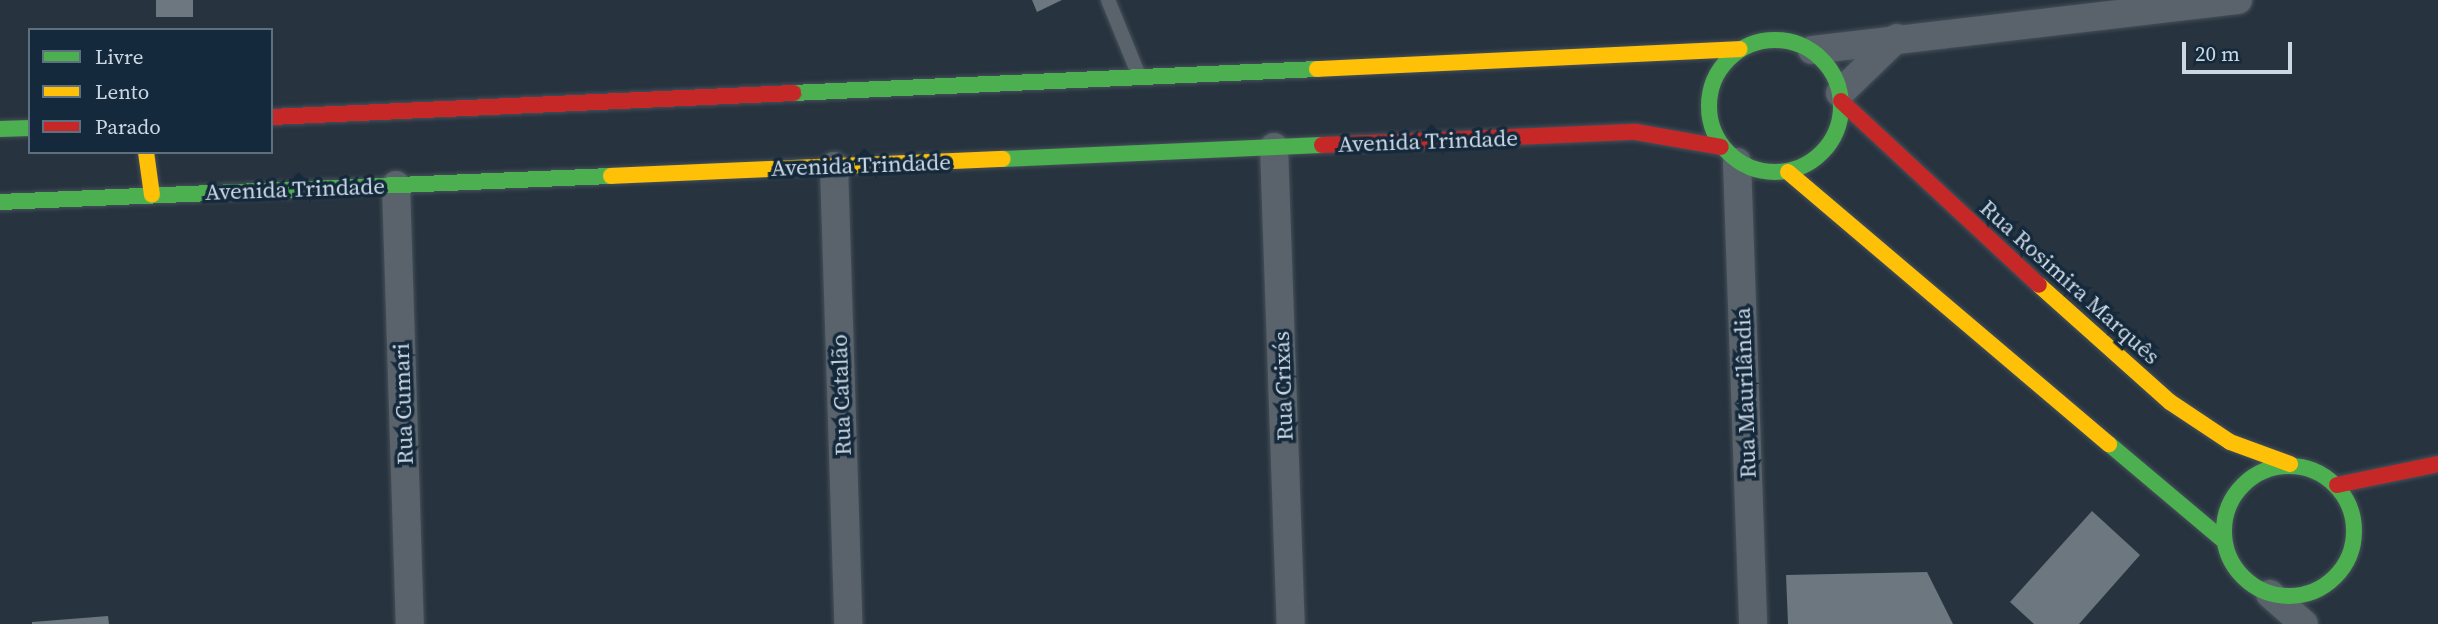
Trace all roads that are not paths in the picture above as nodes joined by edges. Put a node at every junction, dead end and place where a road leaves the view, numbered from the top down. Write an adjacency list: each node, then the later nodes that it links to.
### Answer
1 (1108, 0): 6 (lane)
2 (2238, 0): 3 (street)
3 (1897, 38): 5 (street); 7 (street)
4 (1740, 49): 5 (street); 6 (street); 13 (street)
5 (1812, 50): 7 (street)
6 (1141, 80): 8 (street)
7 (1841, 97): 15 (street); 19 (street, Rua Rosimira Marquês)
8 (273, 117)
9 (28, 128): 10 (street)
10 (0, 129)
11 (1275, 147): 13 (street, Avenida Trindade); 14 (street, Avenida Trindade); 26 (street, Rua Crixás)
12 (146, 154): 17 (street)
13 (1729, 154): 15 (street); 27 (street, Rua Maurilândia)
14 (834, 166): 16 (street, Avenida Trindade); 25 (street, Rua Catalão)
15 (1788, 172): 22 (street)
16 (396, 185): 17 (street, Avenida Trindade); 24 (street, Rua Cumari)
17 (152, 195): 18 (street, Avenida Trindade)
18 (0, 202)
19 (2290, 464): 21 (street); 22 (street)
20 (2438, 464): 21 (street)
21 (2337, 485): 23 (street)
22 (2224, 541): 23 (street)
23 (2270, 594): 28 (street)
24 (410, 624)
25 (848, 624)
26 (1291, 624)
27 (1753, 624)
28 (2304, 624)

